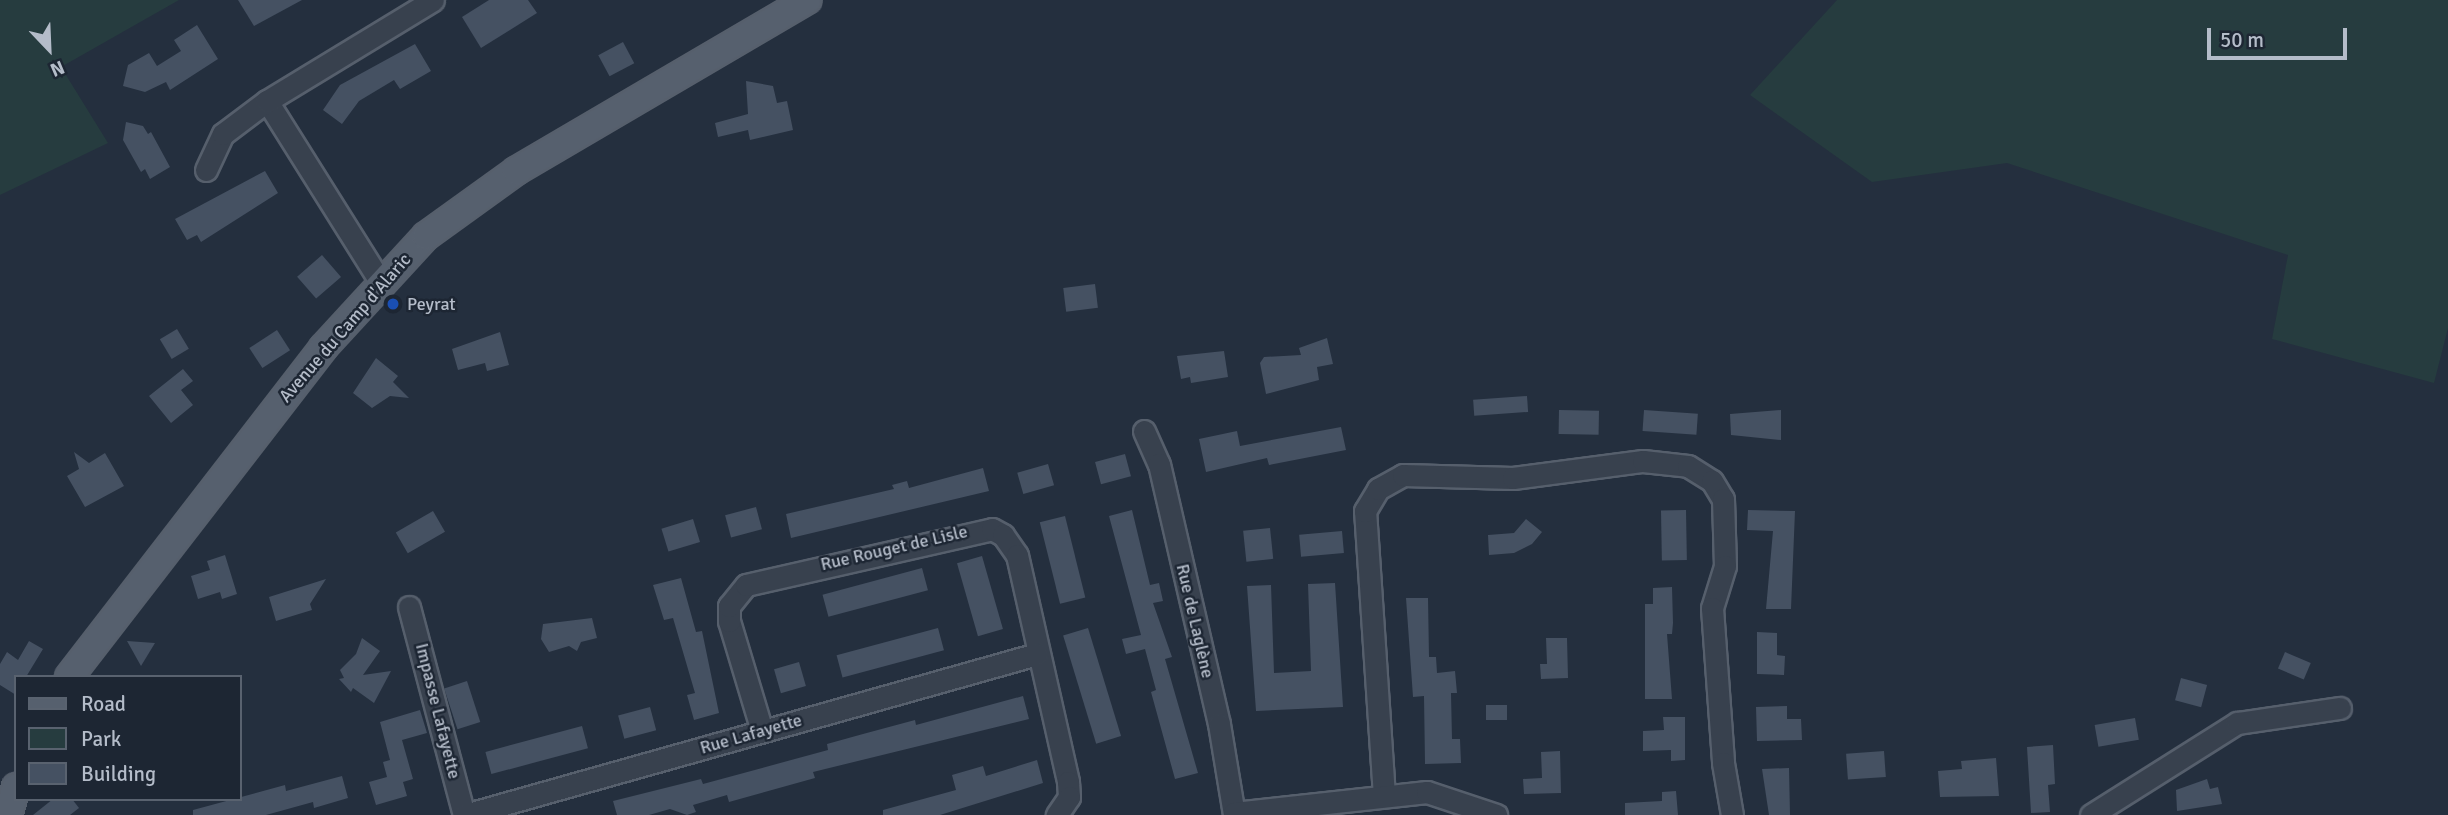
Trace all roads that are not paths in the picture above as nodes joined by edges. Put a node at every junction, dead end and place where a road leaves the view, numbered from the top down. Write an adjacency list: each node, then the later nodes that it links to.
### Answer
1 (433, 0): 3 (street)
2 (807, 0): 5 (main road, Avenue du Camp d'Alaric)
3 (267, 101): 4 (street); 5 (street)
4 (205, 170)
5 (380, 281): 9 (main road, Avenue du Camp d'Alaric)
6 (1144, 431): 15 (street, Rue de Laglène)
7 (409, 607): 17 (street, Impasse Lafayette)
8 (1037, 654): 11 (street, Rue Lafayette); 11 (street, Rue Rouget de Lisle); 14 (street, Rue Rouget de Lisle)
9 (70, 675)
10 (2340, 708): 20 (street)
11 (762, 731): 17 (street, Rue Lafayette)
12 (14, 794): 16 (main road)
13 (1384, 796): 15 (street); 18 (street); 19 (street)
14 (1061, 811)
15 (1234, 814)
16 (8, 815)
17 (465, 815)
18 (1496, 815)
19 (1732, 815)
20 (2091, 815)

